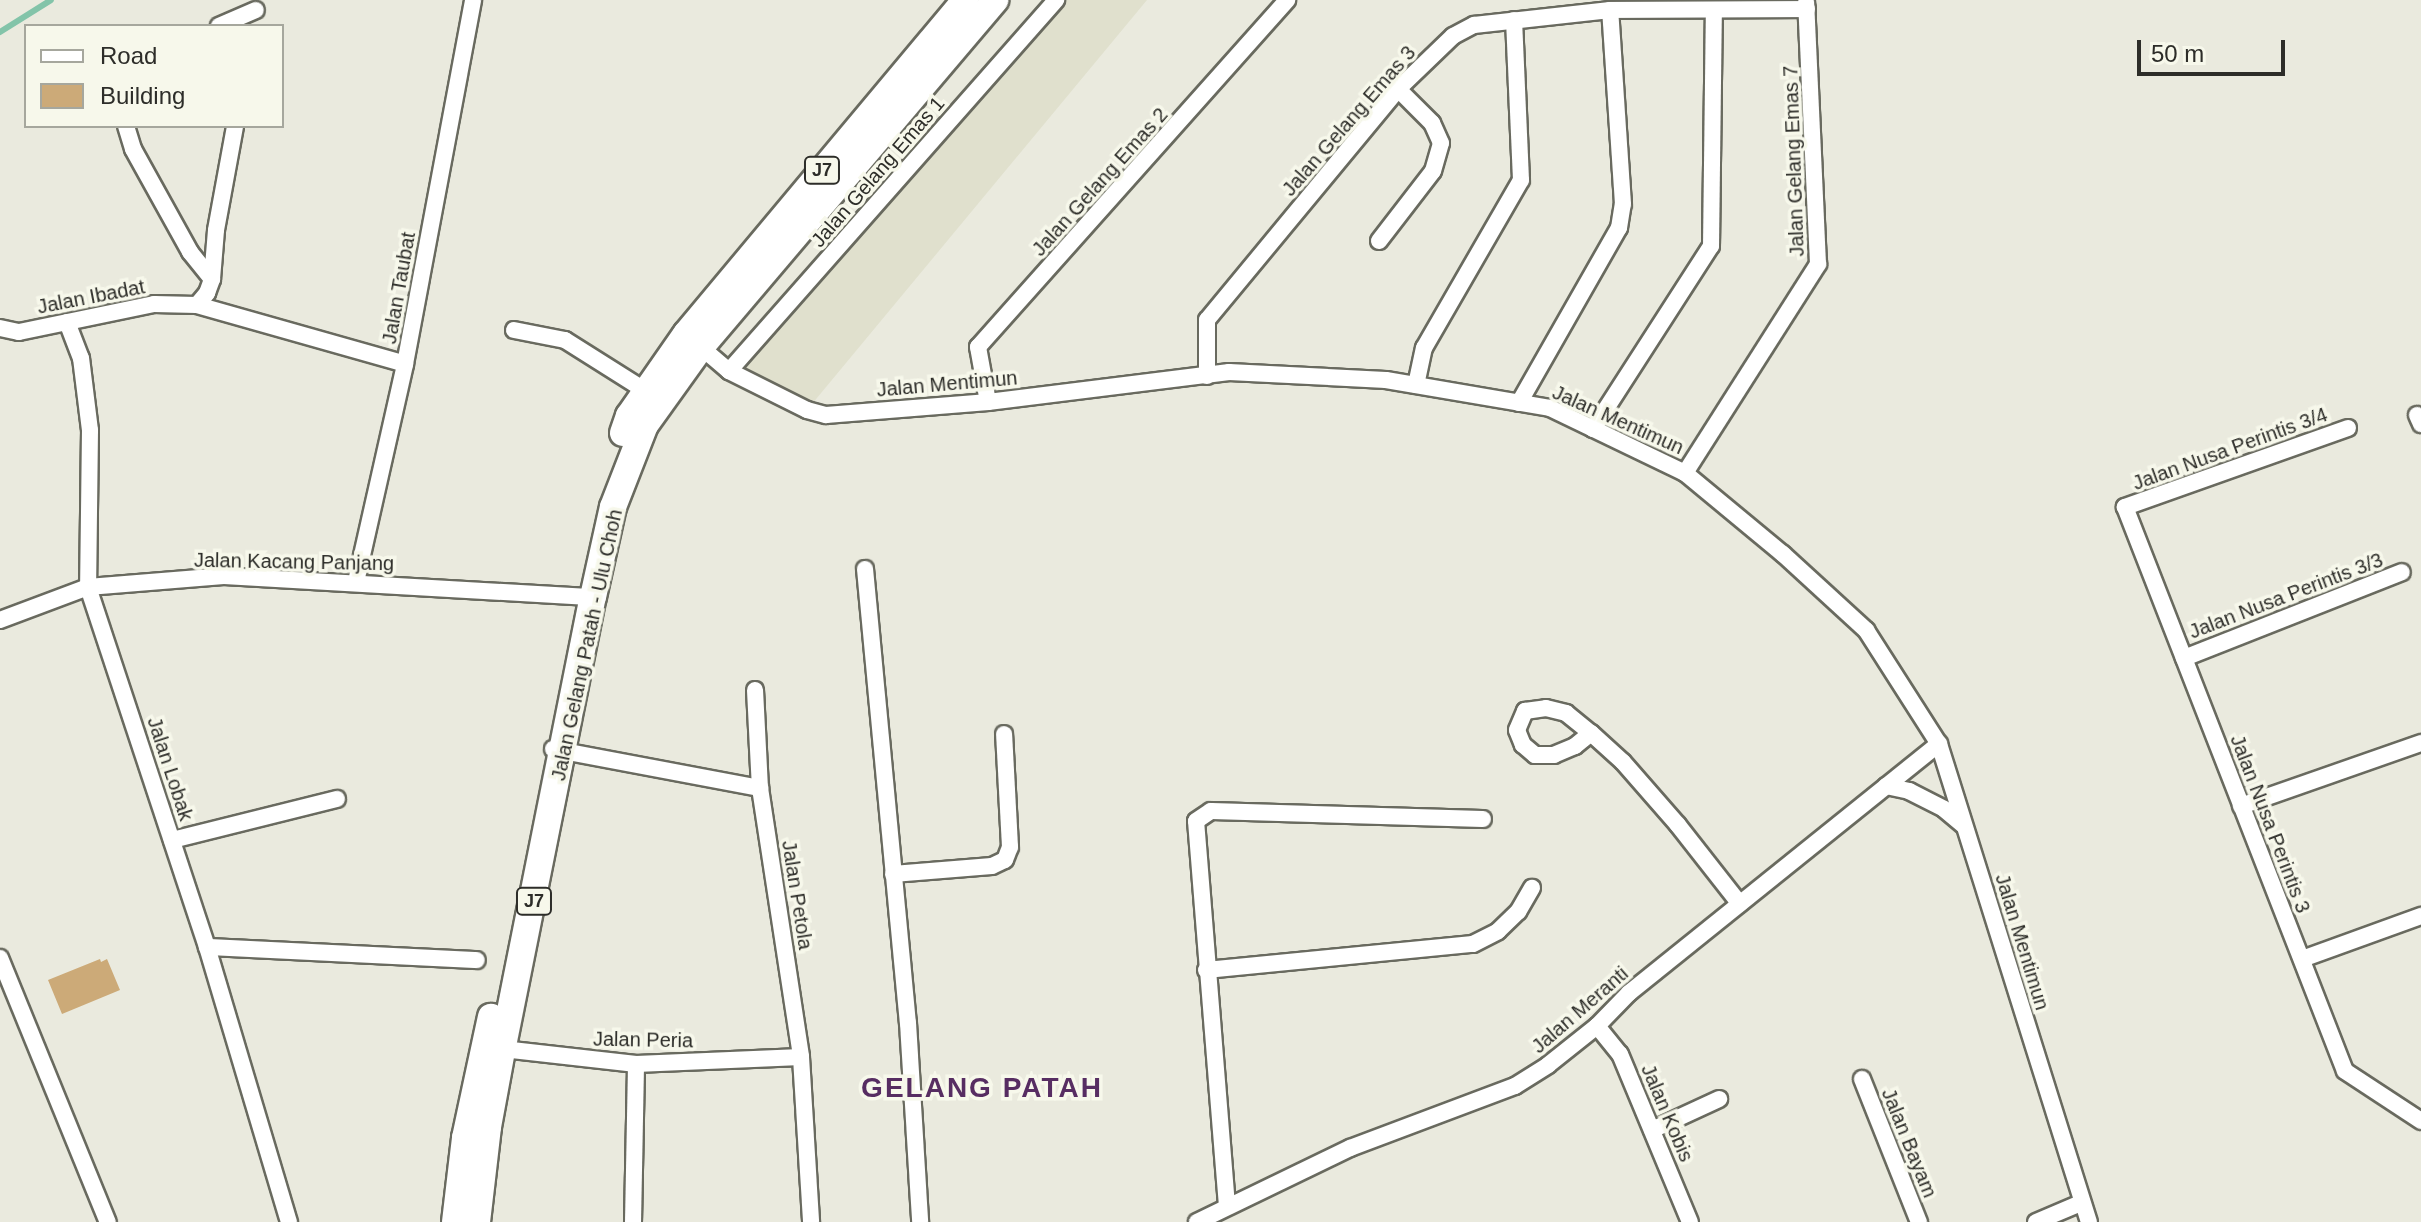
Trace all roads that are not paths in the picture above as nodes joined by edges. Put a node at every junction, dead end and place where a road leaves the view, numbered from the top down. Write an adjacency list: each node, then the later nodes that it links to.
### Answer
1 (473, 0): 22 (street, Jalan Taubat)
2 (995, 0): 6 (main road, Jalan Gelang Patah - Ulu Choh / J7)
3 (1056, 0): 23 (street, Jalan Gelang Emas 1)
4 (1287, 0): 27 (street, Jalan Gelang Emas 2)
5 (1807, 4): 8 (street, Jalan Gelang Emas 3); 31 (street, Jalan Gelang Emas 7)
6 (961, 7): 21 (main road, Jalan Gelang Patah - Ulu Choh / J7)
7 (1610, 10): 8 (street, Jalan Gelang Emas 3); 10 (street, Jalan Gelang Emas 3); 28 (street)
8 (1714, 10): 30 (street)
9 (255, 12): 11 (street)
10 (1514, 20): 12 (street, Jalan Gelang Emas 3); 25 (street)
11 (224, 24)
12 (1398, 89): 15 (street); 24 (street, Jalan Gelang Emas 3)
13 (127, 128): 16 (street)
14 (235, 128): 16 (street)
15 (1379, 241)
16 (212, 279): 17 (street)
17 (197, 305): 18 (street, Jalan Ibadat); 22 (street, Jalan Ibadat)
18 (67, 322): 19 (street, Jalan Ibadat); 36 (street, Jalan Lobak)
19 (0, 328)
20 (514, 330): 26 (street)
21 (693, 340): 23 (street, Jalan Mentimun); 26 (main road, Jalan Gelang Patah - Ulu Choh / J7); 37 (main road, Jalan Gelang Patah - Ulu Choh / J7)
22 (405, 364): 35 (street, Jalan Taubat)
23 (729, 371): 27 (street, Jalan Mentimun)
24 (1207, 376): 25 (street, Jalan Mentimun); 27 (street, Jalan Mentimun)
25 (1416, 385): 28 (street, Jalan Mentimun)
26 (646, 391): 37 (main road, Jalan Gelang Patah - Ulu Choh / J7)
27 (988, 402)
28 (1519, 403): 30 (street, Jalan Mentimun)
29 (2348, 428): 32 (street, Jalan Nusa Perintis 3/4)
30 (1593, 429): 31 (street, Jalan Mentimun)
31 (1685, 473): 44 (street, Jalan Mentimun)
32 (2125, 507): 39 (street, Jalan Nusa Perintis 3)
33 (865, 569): 53 (street)
34 (2402, 572): 39 (street, Jalan Nusa Perintis 3/3)
35 (356, 582): 36 (street, Jalan Kacang Panjang); 37 (street, Jalan Kacang Panjang)
36 (88, 587): 38 (street, Jalan Kacang Panjang); 52 (street, Jalan Lobak)
37 (586, 596): 45 (main road, Jalan Gelang Patah - Ulu Choh / J7)
38 (0, 620)
39 (2184, 658): 49 (street, Jalan Nusa Perintis 3)
40 (755, 690): 47 (street, Jalan Petola)
41 (1591, 733): 55 (street)
42 (1004, 734): 53 (street)
43 (2421, 743): 49 (street)
44 (1939, 744): 46 (street, Jalan Meranti); 51 (street, Jalan Mentimun)
45 (558, 749): 47 (street); 64 (main road, Jalan Gelang Patah - Ulu Choh / J7)
46 (1886, 786): 51 (street); 55 (street, Jalan Meranti)
47 (760, 788): 65 (street, Jalan Petola)
48 (337, 799): 52 (street)
49 (2241, 806): 59 (street, Jalan Nusa Perintis 3)
50 (1483, 819): 61 (street)
51 (1964, 826): 71 (street, Jalan Mentimun)
52 (172, 840): 57 (street, Jalan Lobak)
53 (893, 874): 79 (street)
54 (1532, 888): 61 (street)
55 (1740, 904): 63 (street, Jalan Meranti)
56 (2421, 916): 59 (street)
57 (207, 947): 60 (street); 74 (street, Jalan Lobak)
58 (0, 958): 62 (street)
59 (2302, 959): 69 (street, Jalan Nusa Perintis 3)
60 (477, 960)
61 (1206, 970): 72 (street)
62 (5, 989): 73 (street)
63 (1597, 1026): 70 (street, Jalan Kobis); 72 (street, Jalan Meranti)
64 (493, 1048): 66 (street, Jalan Peria); 75 (main road, Jalan Gelang Patah - Ulu Choh / J7); 76 (main road, Jalan Gelang Patah - Ulu Choh / J7)
65 (801, 1057): 66 (street, Jalan Peria); 78 (street, Jalan Petola)
66 (636, 1064): 77 (street)
67 (1862, 1079): 82 (street, Jalan Bayam)
68 (1719, 1099): 70 (street)
69 (2421, 1121)
70 (1652, 1130): 81 (street, Jalan Kobis)
71 (2081, 1203): 83 (street); 84 (street, Jalan Mentimun)
72 (1227, 1206): 80 (street, Jalan Meranti)
73 (108, 1222)
74 (289, 1222)
75 (455, 1222)
76 (477, 1222)
77 (633, 1222)
78 (811, 1222)
79 (920, 1222)
80 (1197, 1222)
81 (1690, 1222)
82 (1919, 1222)
83 (2036, 1222)
84 (2089, 1222)

